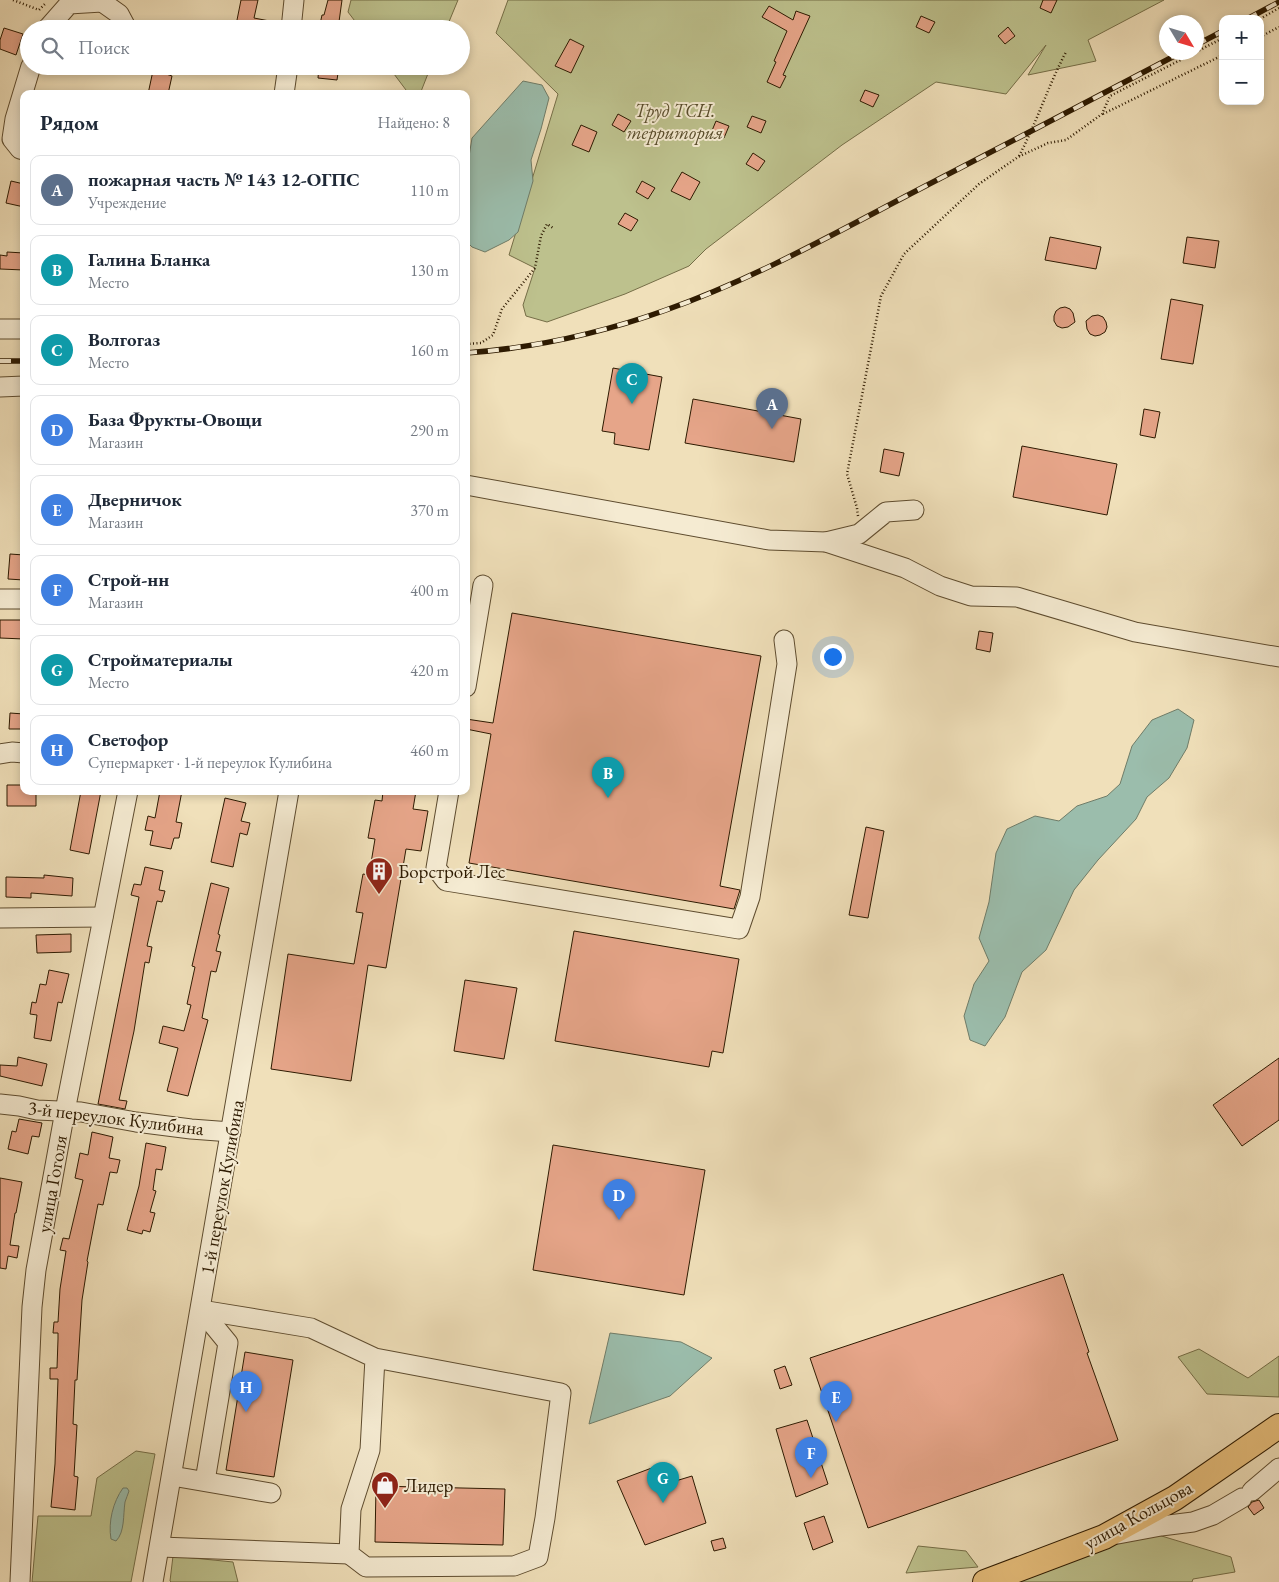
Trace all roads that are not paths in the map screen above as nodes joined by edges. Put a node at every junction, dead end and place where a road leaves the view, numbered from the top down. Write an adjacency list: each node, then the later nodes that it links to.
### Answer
1 (294, 0): 5 (street)
2 (102, 1): 3 (street); 4 (street)
3 (55, 20)
4 (122, 20)
5 (292, 20)
6 (28, 75): 8 (street)
7 (287, 75): 9 (street)
8 (24, 90)
9 (285, 90)
10 (20, 102): 11 (street)
11 (18, 145)
12 (0, 329): 13 (street)
13 (20, 329)
14 (20, 386): 15 (street)
15 (0, 387)
16 (470, 486): 18 (street)
17 (914, 510): 18 (street)
18 (826, 542): 23 (street)
19 (483, 585): 24 (street)
20 (0, 599): 21 (street)
21 (20, 599)
22 (784, 640): 29 (street)
23 (1279, 657)
24 (470, 663)
25 (20, 753): 26 (street)
26 (0, 754)
27 (127, 795): 30 (street, улица Гоголя)
28 (288, 795): 34 (street, 1-й переулок Кулибина)
29 (448, 795)
30 (103, 917): 31 (street); 33 (street, улица Гоголя)
31 (0, 918)
32 (0, 1104): 33 (street, 3-й переулок Кулибина)
33 (65, 1111): 34 (street, 3-й переулок Кулибина); 45 (street, улица Гоголя)
34 (232, 1132): 35 (street, 1-й переулок Кулибина)
35 (201, 1310): 36 (street); 39 (street, 1-й переулок Кулибина); 40 (street)
36 (376, 1358): 44 (street); 44 (street)
37 (1279, 1426): 42 (main road, улица Кольцова)
38 (1279, 1468): 42 (street)
39 (172, 1476): 40 (street); 43 (street, 1-й переулок Кулибина)
40 (205, 1482): 41 (street)
41 (271, 1493)
42 (1104, 1537): 47 (main road, улица Кольцова)
43 (160, 1547): 44 (street); 46 (street, 1-й переулок Кулибина)
44 (349, 1554)
45 (20, 1582)
46 (153, 1582)
47 (985, 1582)

